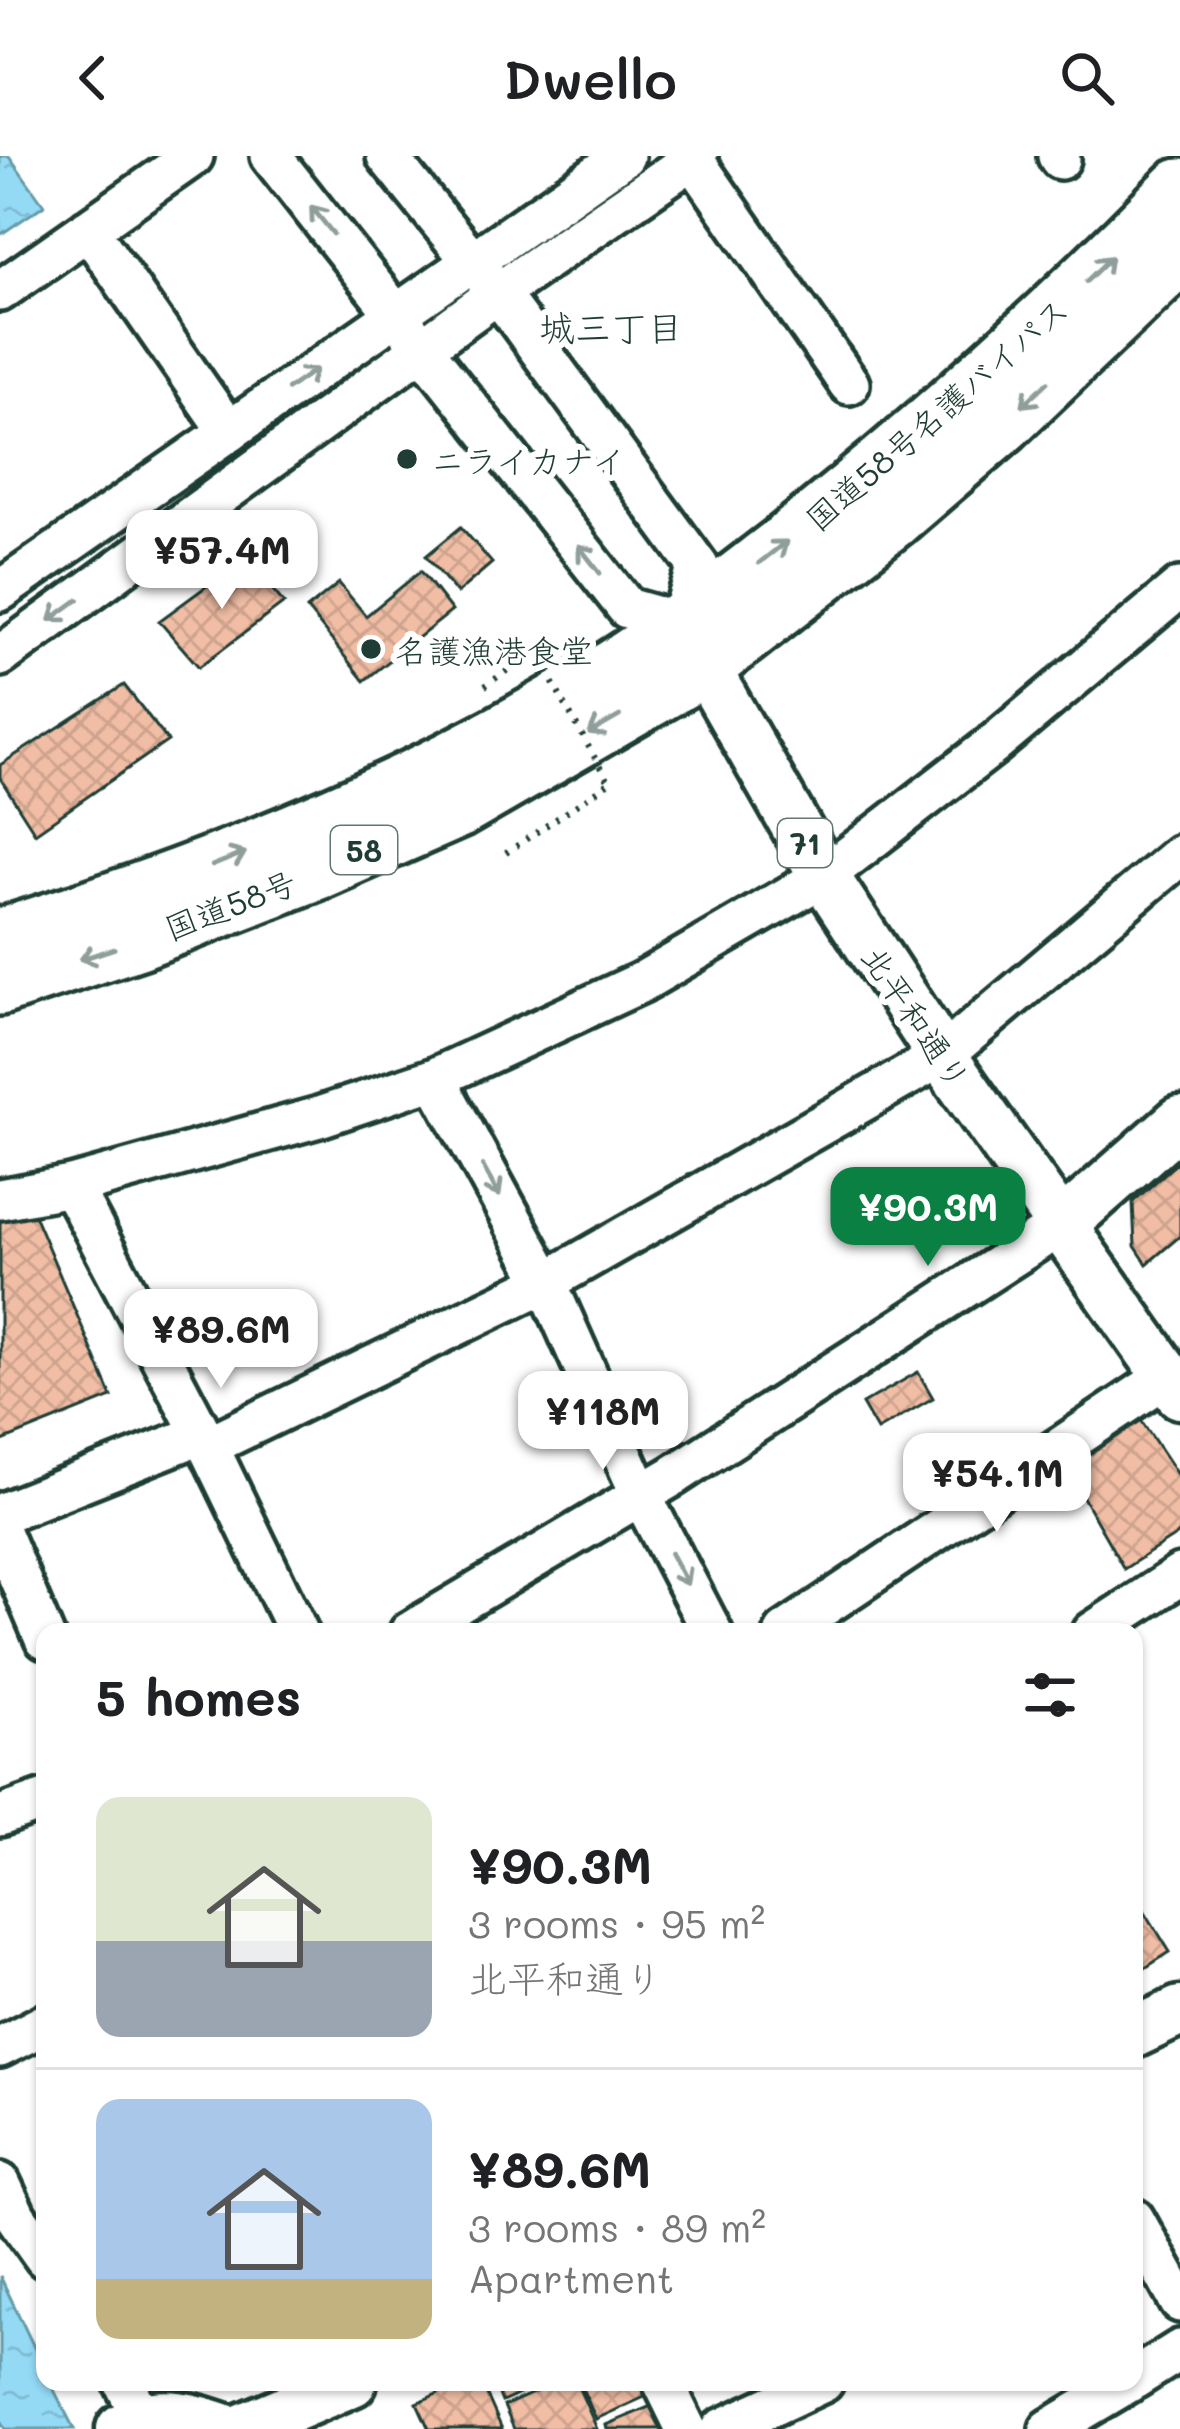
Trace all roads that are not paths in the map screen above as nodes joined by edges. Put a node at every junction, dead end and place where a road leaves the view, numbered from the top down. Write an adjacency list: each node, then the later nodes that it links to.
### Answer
1 (193, 156): 7 (street)
2 (271, 156): 12 (street, one-way to 2)
3 (387, 156): 9 (street)
4 (624, 156): 9 (street)
5 (695, 158): 11 (street); 14 (street)
6 (1180, 188): 18 (highway, 国道58号名護バイパス / 58, one-way to 6)
7 (88, 230): 10 (street); 15 (street)
8 (1180, 255): 18 (highway, 国道58号名護バイパス / 58, one-way to 18)
9 (472, 261): 11 (street); 12 (street)
10 (0, 291)
11 (498, 293): 13 (street); 18 (street)
12 (397, 314): 13 (street); 15 (street, one-way to 12)
13 (424, 348): 18 (street, one-way to 13); 19 (street, one-way to 19)
14 (849, 384)
15 (228, 431): 17 (street)
16 (1180, 588): 21 (street)
17 (0, 591)
18 (693, 644): 21 (main road, 北平和通り / 71); 22 (highway, 国道58号 / 58, one-way to 18); 23 (highway, 国道58号 / 58, one-way to 23)
19 (0, 656)
20 (1180, 855): 24 (street)
21 (824, 876): 24 (main road, 北平和通り / 71); 25 (street)
22 (0, 938)
23 (0, 986)
24 (942, 1056): 29 (main road, 北平和通り / 71); 30 (street)
25 (435, 1078): 27 (street); 30 (street, one-way to 30)
26 (1180, 1121): 29 (main road)
27 (71, 1186): 28 (street); 32 (street)
28 (0, 1199)
29 (1063, 1224): 31 (main road, 北平和通り / 71); 33 (street)
30 (546, 1282): 32 (street); 33 (street)
31 (1174, 1385): 41 (street)
32 (205, 1440): 34 (street); 38 (street)
33 (640, 1495): 39 (street); 40 (street, one-way to 40)
34 (0, 1514)
35 (0, 1532): 37 (street)
36 (1180, 1575): 42 (street)
37 (38, 1623)
38 (294, 1623)
39 (425, 1623)
40 (707, 1623)
41 (799, 1623)
42 (1107, 1623)
43 (36, 1803): 44 (street)
44 (0, 1816)
45 (1180, 2011): 47 (main road)
46 (36, 2029): 48 (street)
47 (1143, 2029)
48 (0, 2047)
49 (20, 2202): 51 (street)
50 (1143, 2235): 52 (street)
51 (36, 2238)
52 (1180, 2302)
53 (1180, 2350): 54 (street)
54 (1143, 2373)
55 (331, 2391): 62 (main road)
56 (667, 2391): 63 (street)
57 (804, 2391): 64 (street)
58 (1113, 2391): 59 (street)
59 (1086, 2406): 65 (street)
60 (129, 2409): 61 (main road)
61 (226, 2429)
62 (241, 2429)
63 (686, 2429)
64 (722, 2429)
65 (1049, 2429)

